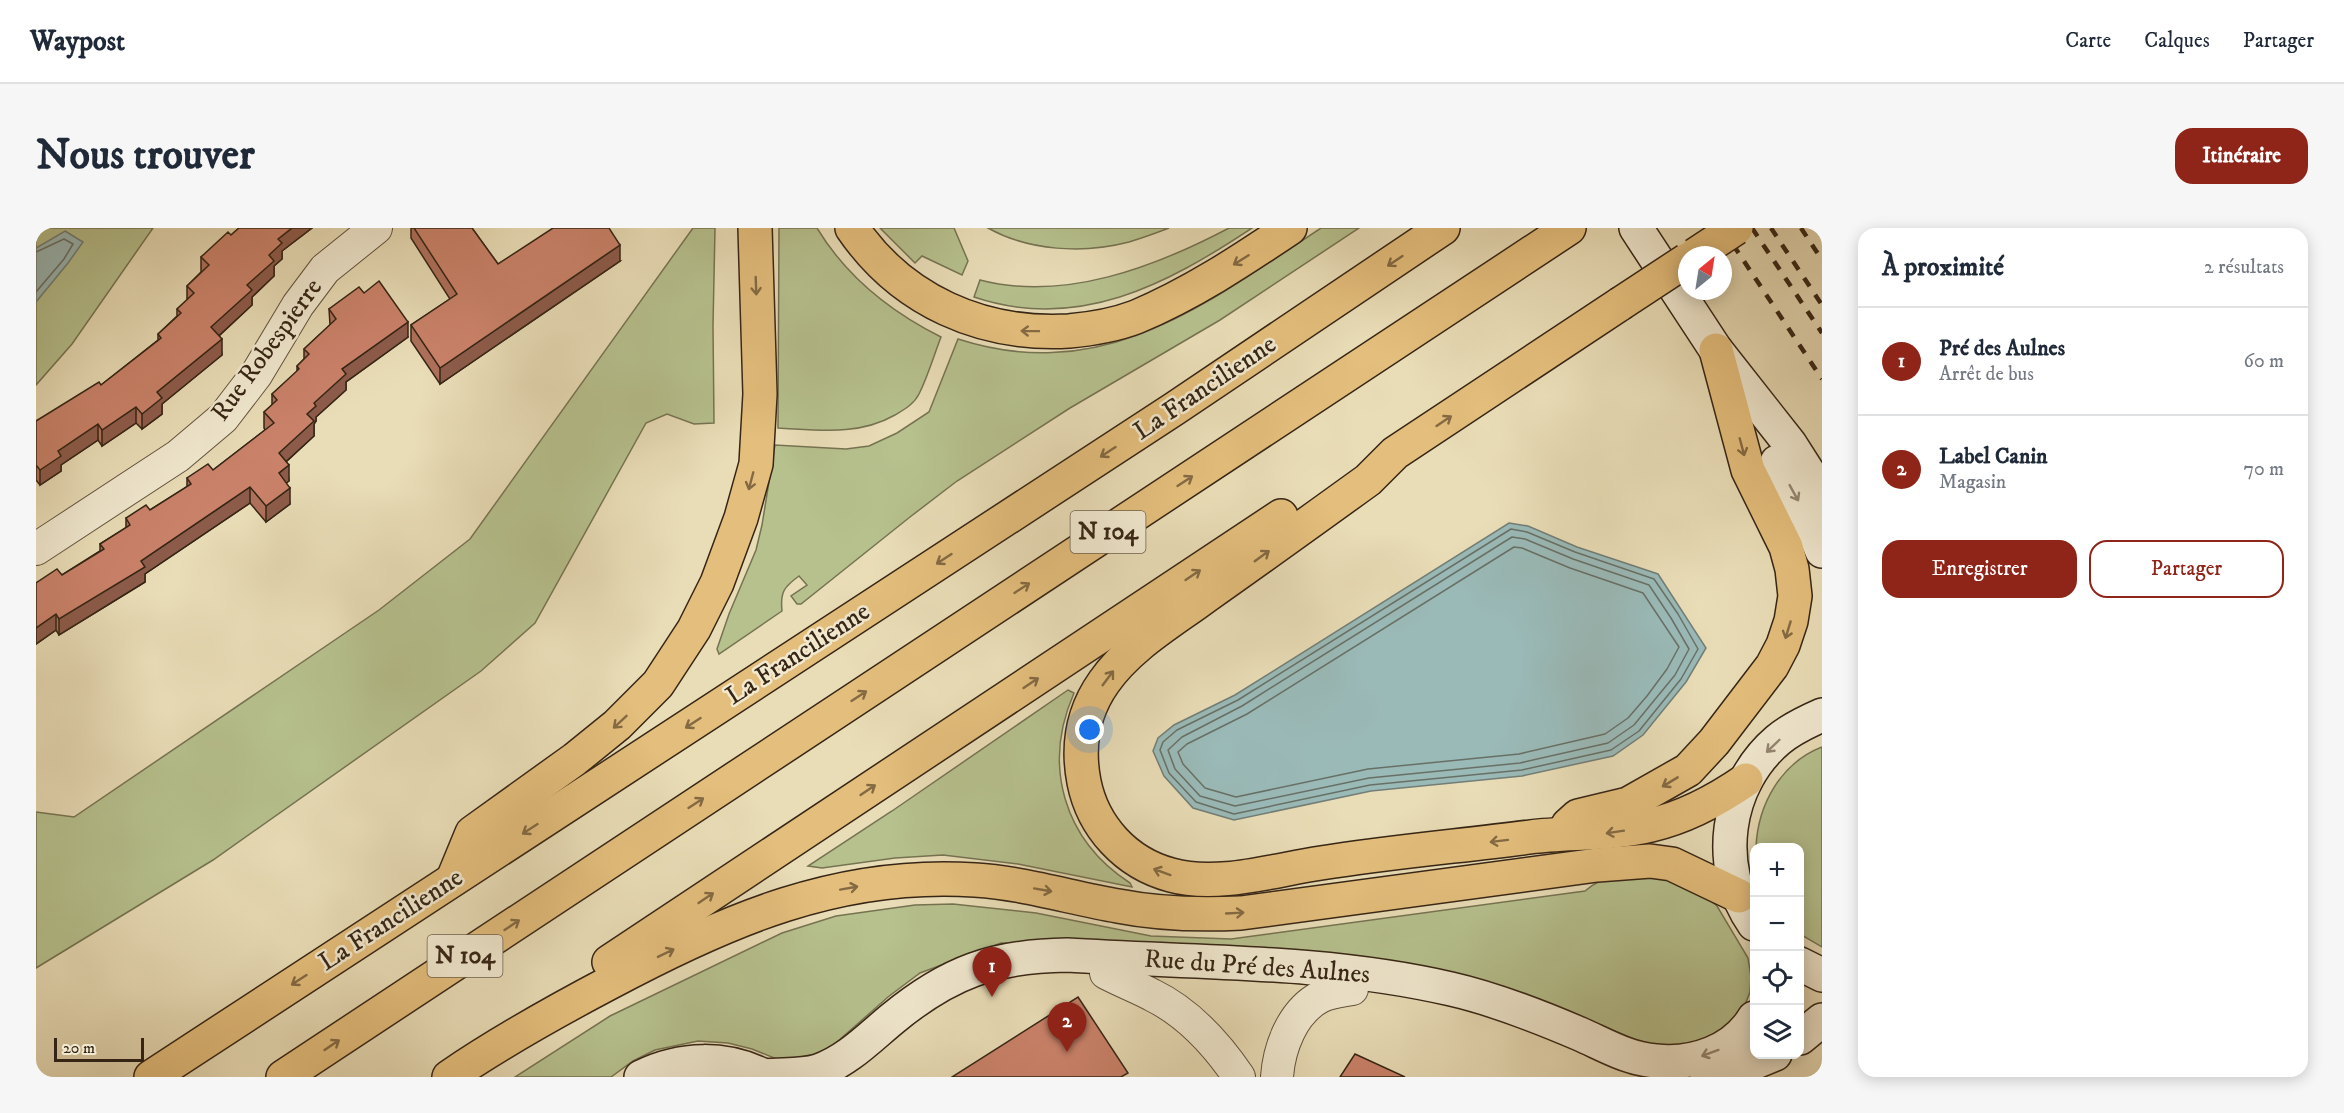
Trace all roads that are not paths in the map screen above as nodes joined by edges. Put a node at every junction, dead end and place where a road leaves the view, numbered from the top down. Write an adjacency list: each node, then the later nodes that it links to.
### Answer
1 (376, 228): 14 (street, Rue Robespierre)
2 (755, 228): 19 (highway, one-way to 19)
3 (852, 228): 4 (highway, one-way to 3)
4 (1290, 228)
5 (1443, 228): 19 (highway, La Francilienne / N 104, one-way to 19)
6 (1569, 228): 33 (highway, N 104, one-way to 6)
7 (1636, 228): 11 (street)
8 (1736, 228): 9 (highway, bridge)
9 (1709, 246)
10 (1678, 266): 12 (highway, one-way to 10, bridge)
11 (1716, 350): 13 (street); 15 (street, one-way to 15); 18 (highway, one-way to 18)
12 (1395, 453): 18 (highway, one-way to 12); 28 (highway, one-way to 12)
13 (1822, 494)
14 (36, 549)
15 (1822, 551)
16 (1822, 715): 17 (street, one-way to 17)
17 (1746, 780): 18 (highway, one-way to 18); 20 (street)
18 (1557, 834)
19 (453, 879): 32 (highway, La Francilienne / N 104, one-way to 32)
20 (1747, 910): 28 (highway, one-way to 20)
21 (1804, 966): 23 (street)
22 (1106, 973): 24 (street, Rue du Pré des Aulnes); 30 (street, Rue du Pré des Aulnes); 36 (street)
23 (1822, 975)
24 (1352, 989): 37 (street); 38 (street, Rue du Pré des Aulnes)
25 (1822, 1020): 27 (street)
26 (1750, 1025): 31 (street, Rue du Pré des Aulnes, one-way to 31)
27 (1804, 1035)
28 (486, 1052): 34 (highway)
29 (1763, 1059): 39 (street)
30 (858, 1069)
31 (765, 1076): 35 (street)
32 (151, 1077)
33 (283, 1077)
34 (449, 1077)
35 (641, 1077)
36 (1239, 1077)
37 (1277, 1077)
38 (1635, 1077)
39 (1707, 1077)

